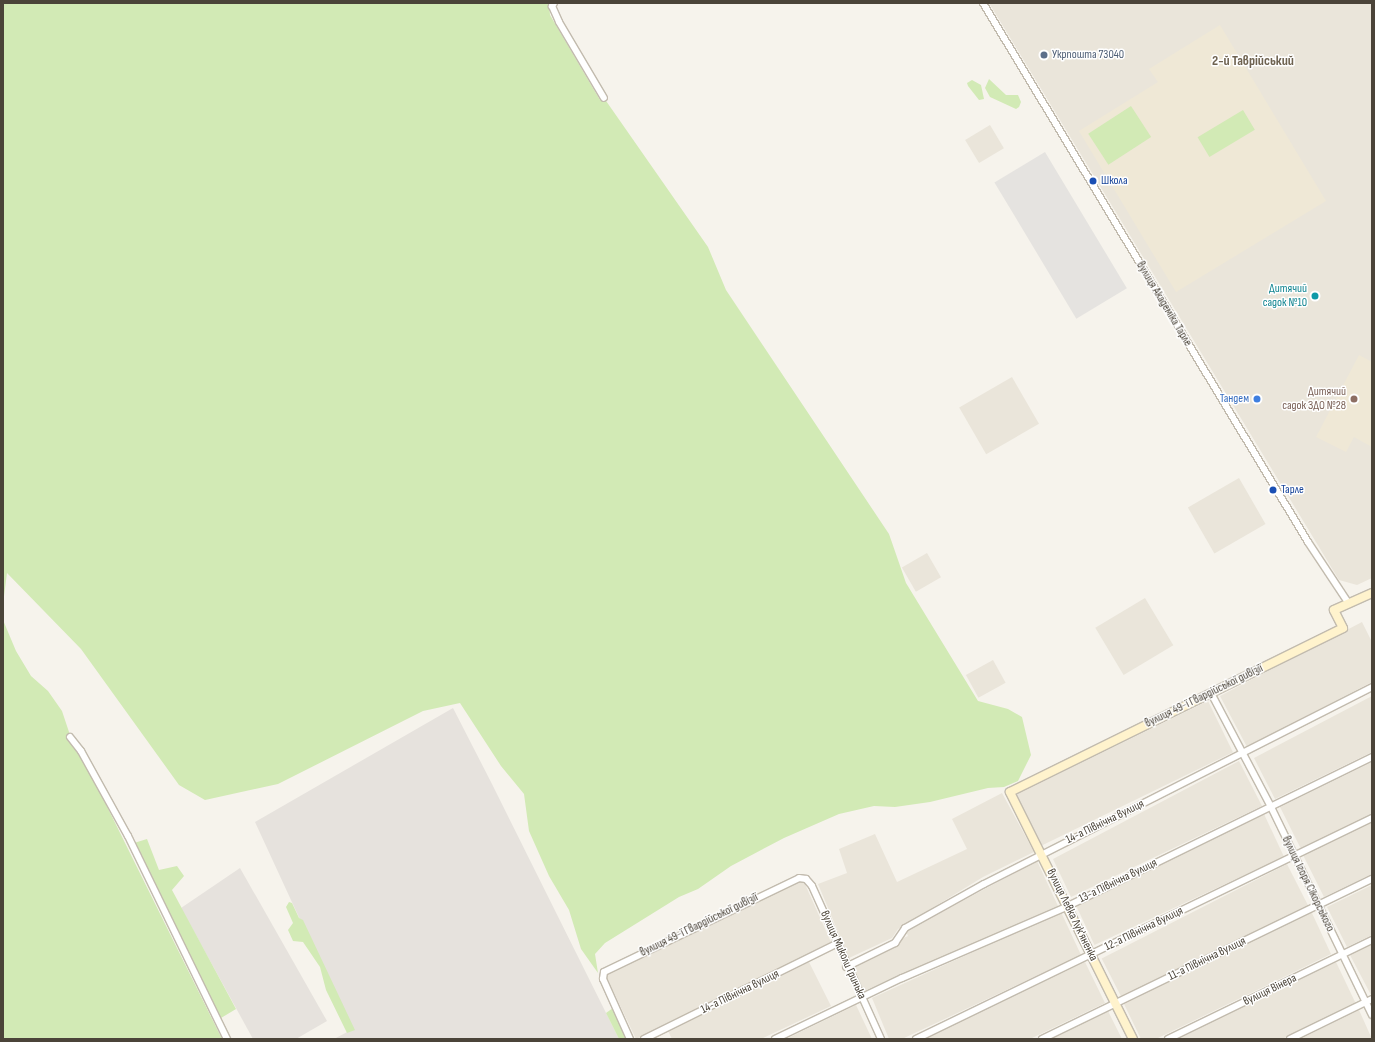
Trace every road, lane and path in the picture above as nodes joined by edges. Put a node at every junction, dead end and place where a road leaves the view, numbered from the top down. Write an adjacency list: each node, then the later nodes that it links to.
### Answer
1 (554, 3): 3 (street)
2 (983, 3): 5 (street, вулиця Академіка Тарле)
3 (604, 98)
4 (1372, 593): 5 (street, вулиця 49-ї Гвардійської дивізії)
5 (1349, 604): 7 (street, вулиця 49-ї Гвардійської дивізії)
6 (1372, 687): 9 (street, 14-а Північна вулиця)
7 (1211, 693): 9 (street, вулиця Ігоря Сікорського); 11 (street, вулиця 49-ї Гвардійської дивізії)
8 (70, 737): 30 (street)
9 (1243, 754): 12 (street, вулиця Ігоря Сікорського); 14 (street, 14-а Північна вулиця)
10 (1372, 757): 12 (street, 13-а Північна вулиця)
11 (1010, 792): 14 (street, вулиця Левка Лук'яненка)
12 (1271, 807): 15 (street, вулиця Ігоря Сікорського); 18 (street, 13-а Північна вулиця)
13 (1372, 818): 15 (street, 12-а Північна вулиця)
14 (1042, 854): 18 (street, вулиця Левка Лук'яненка); 24 (street, 14-а Північна вулиця)
15 (1294, 856): 19 (street, вулиця Ігоря Сікорського); 23 (street, 12-а Північна вулиця)
16 (799, 878): 21 (street, вулиця Миколи Гринька); 31 (street, вулиця 49-ї Гвардійської дивізії)
17 (1372, 879): 19 (street, 11-а Північна вулиця)
18 (1068, 906): 23 (street, вулиця Левка Лук'яненка); 25 (street, 13-а Північна вулиця)
19 (1319, 906): 22 (street, вулиця Ігоря Сікорського); 28 (street, 11-а Північна вулиця)
20 (1372, 940): 22 (street, вулиця Вінера)
21 (836, 944): 24 (street, вулиця Миколи Гринька); 32 (street, 14-а Північна вулиця)
22 (1343, 954): 27 (street, вулиця Ігоря Сікорського); 38 (street, вулиця Вінера)
23 (1091, 956): 28 (street, вулиця Левка Лук'яненка); 35 (street, 12-а Північна вулиця)
24 (846, 967): 25 (street, вулиця Миколи Гринька)
25 (861, 997): 33 (street, 13-а Північна вулиця); 34 (street, вулиця Миколи Гринька)
26 (1372, 999): 27 (street)
27 (1366, 1002): 29 (street, вулиця Ігоря Сікорського); 39 (street)
28 (1116, 1004): 36 (street, 11-а Північна вулиця); 37 (street, вулиця Левка Лук'яненка)
29 (1372, 1015)
30 (227, 1039)
31 (630, 1039)
32 (644, 1039)
33 (774, 1039)
34 (881, 1039)
35 (916, 1039)
36 (1042, 1039)
37 (1133, 1039)
38 (1168, 1039)
39 (1290, 1039)

